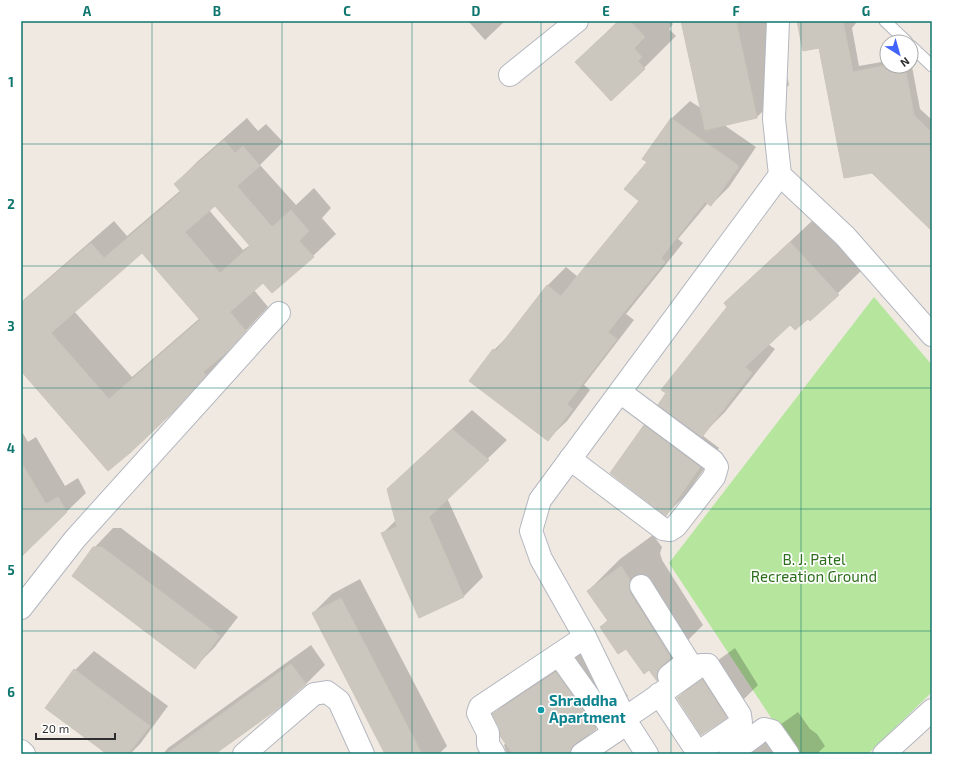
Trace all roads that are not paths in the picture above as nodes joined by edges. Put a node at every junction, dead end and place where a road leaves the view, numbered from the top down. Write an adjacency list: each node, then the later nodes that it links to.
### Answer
1 (577, 21): 7 (street)
2 (778, 21): 8 (street)
3 (885, 21): 4 (lane)
4 (899, 34)
5 (919, 54): 6 (lane)
6 (932, 66)
7 (510, 75)
8 (780, 175): 10 (street); 11 (street)
9 (279, 313): 14 (street)
10 (932, 335)
11 (620, 392): 12 (street); 12 (street)
12 (570, 459): 15 (street)
13 (641, 586): 19 (street)
14 (21, 608)
15 (585, 637): 16 (street); 19 (street)
16 (559, 655): 19 (street); 25 (street)
17 (659, 694): 19 (street); 20 (street); 20 (street)
18 (932, 710): 30 (street)
19 (622, 722): 26 (street); 27 (street)
20 (686, 749)
21 (21, 750): 22 (street)
22 (24, 754)
23 (244, 754): 24 (street)
24 (363, 754)
25 (494, 754)
26 (582, 754)
27 (647, 754)
28 (730, 754): 29 (street)
29 (788, 754)
30 (884, 754)

